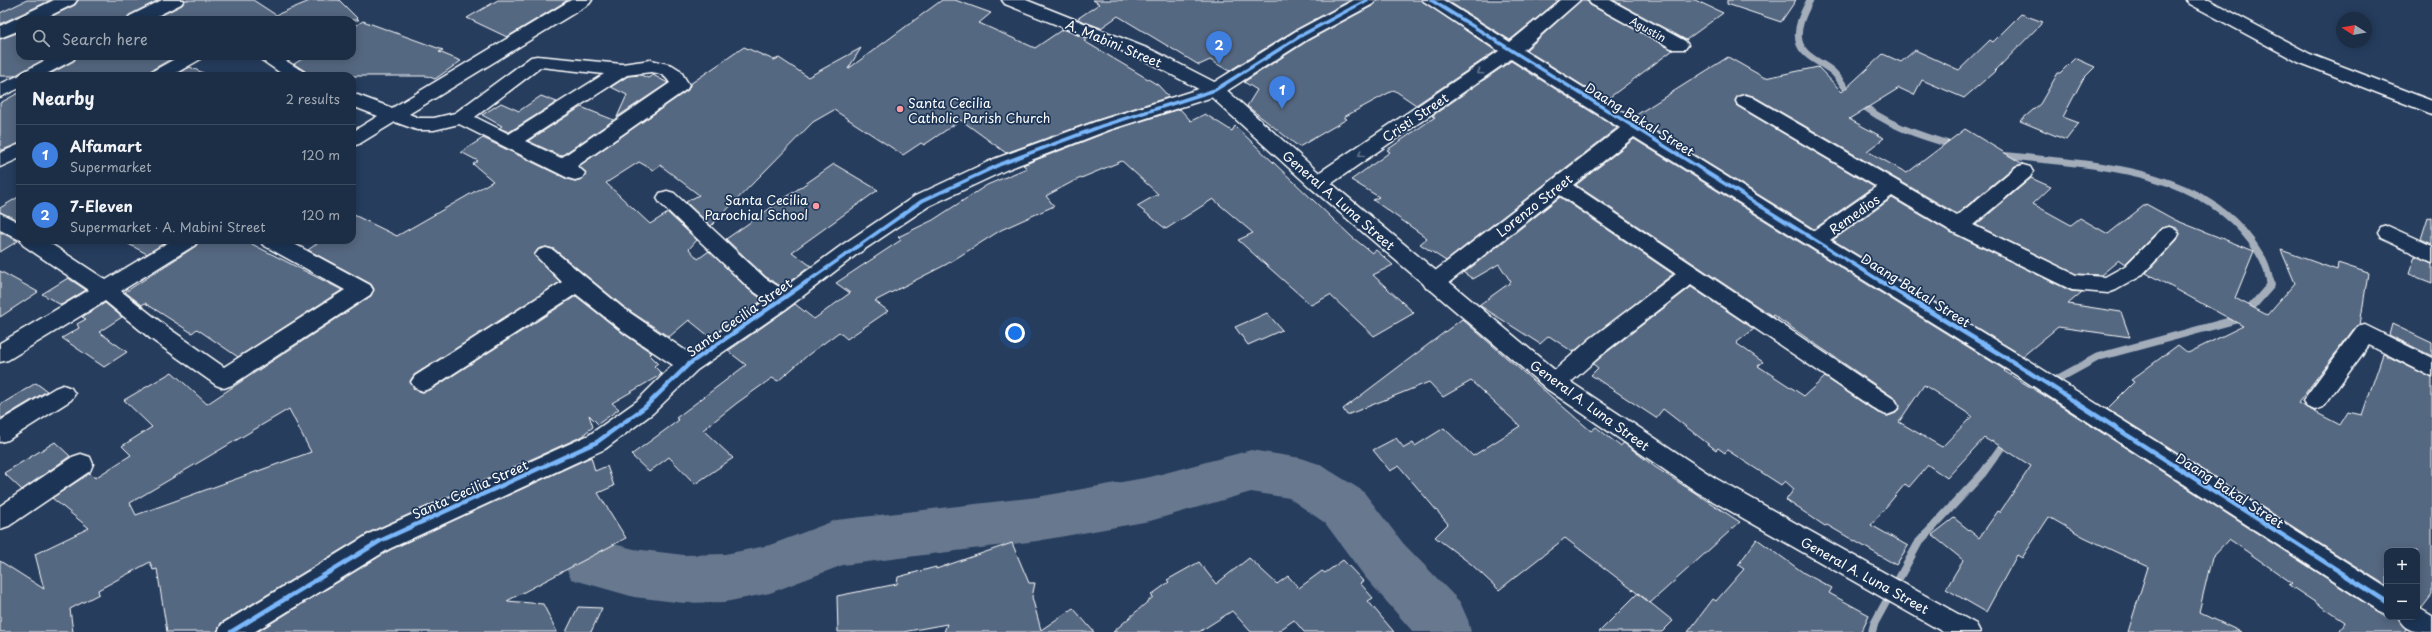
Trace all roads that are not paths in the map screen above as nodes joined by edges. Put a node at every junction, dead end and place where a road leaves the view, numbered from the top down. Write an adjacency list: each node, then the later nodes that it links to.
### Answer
1 (68, 0): 10 (street)
2 (175, 0): 11 (street)
3 (583, 0): 29 (street)
4 (1011, 0): 24 (street, A. Mabini Street)
5 (1367, 0): 24 (street, Santa Cecilia Street)
6 (1431, 0): 15 (street, Daang Bakal Street)
7 (1571, 0): 15 (street)
8 (1597, 0): 14 (street, Agustin)
9 (2196, 0): 28 (street)
10 (35, 16)
11 (144, 16)
12 (16, 26): 13 (street)
13 (0, 33)
14 (1679, 45)
15 (1512, 50): 31 (street, Daang Bakal Street); 37 (street, Cristi Street, one-way to 37)
16 (59, 60): 20 (street)
17 (186, 60): 21 (street)
18 (272, 60): 22 (street)
19 (622, 70): 30 (street); 33 (street); 33 (street)
20 (37, 72)
21 (163, 72)
22 (291, 72)
23 (16, 83): 25 (street)
24 (1216, 90): 37 (street, General A. Luna Street); 56 (street, Santa Cecilia Street)
25 (0, 91)
26 (356, 101): 29 (street)
27 (1745, 101): 39 (street)
28 (2432, 108)
29 (392, 116): 30 (street); 32 (street)
30 (461, 118): 33 (street)
31 (1634, 127): 38 (street, Lorenzo Street); 46 (street, Daang Bakal Street)
32 (356, 138)
33 (511, 142)
34 (16, 152): 35 (street)
35 (0, 161)
36 (2023, 172): 42 (street)
37 (1318, 184): 53 (street, General A. Luna Street)
38 (1559, 185): 52 (street); 53 (street, Lorenzo Street)
39 (1891, 187): 42 (street); 46 (street, Remedios)
40 (667, 198): 56 (street)
41 (0, 220): 43 (street)
42 (1958, 226): 45 (street)
43 (16, 230)
44 (2388, 233): 50 (street)
45 (2169, 234)
46 (1816, 240): 68 (street, Daang Bakal Street)
47 (36, 244): 55 (street)
48 (181, 244): 55 (street)
49 (277, 244): 55 (street)
50 (2432, 255)
51 (546, 256): 54 (street)
52 (1692, 274): 61 (street); 64 (street)
53 (1434, 283): 61 (street, General A. Luna Street)
54 (576, 284): 58 (street); 60 (street)
55 (106, 290): 57 (street)
56 (782, 300): 58 (street, Santa Cecilia Street)
57 (0, 354)
58 (689, 364): 71 (street, Santa Cecilia Street)
59 (2432, 368): 63 (street)
60 (422, 382)
61 (1555, 383): 72 (street, General A. Luna Street)
62 (63, 394): 65 (street)
63 (2315, 401)
64 (1887, 406)
65 (0, 433)
66 (81, 464): 67 (street)
67 (4, 509)
68 (2384, 600)
69 (2416, 620): 70 (street)
70 (2432, 631)
71 (231, 632)
72 (1967, 632)

